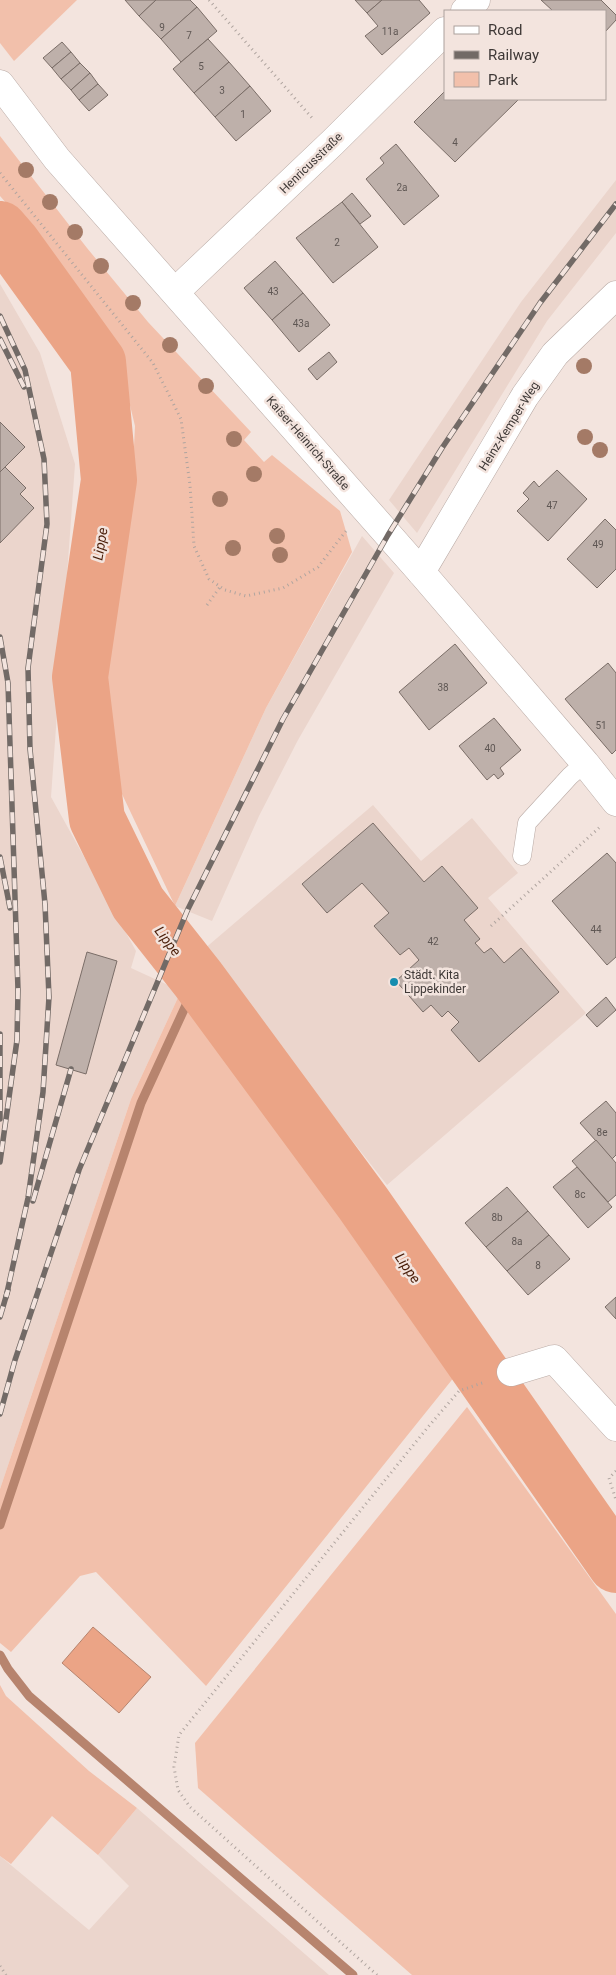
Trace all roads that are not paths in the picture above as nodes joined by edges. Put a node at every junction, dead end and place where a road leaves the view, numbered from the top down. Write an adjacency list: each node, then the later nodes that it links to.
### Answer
1 (476, 0): 2 (street)
2 (466, 10)
3 (444, 32): 5 (street, Henricusstraße)
4 (0, 84): 5 (street, Kaiser-Heinrich-Straße)
5 (175, 292): 7 (street, Kaiser-Heinrich-Straße)
6 (616, 295): 7 (street, Heinz-Kemper-Weg)
7 (421, 572): 8 (street, Kaiser-Heinrich-Straße)
8 (585, 763): 9 (street, Kaiser-Heinrich-Straße); 10 (lane)
9 (609, 813)
10 (522, 856)
11 (511, 1372): 12 (street)
12 (616, 1427)

